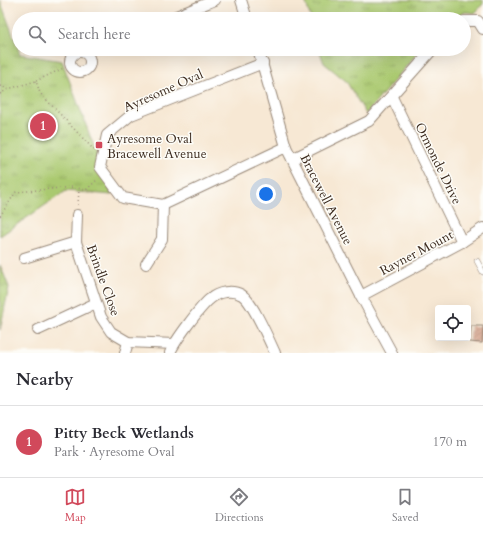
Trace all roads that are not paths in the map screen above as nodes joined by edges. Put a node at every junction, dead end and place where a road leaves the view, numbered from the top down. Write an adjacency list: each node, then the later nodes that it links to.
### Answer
1 (216, 0): 3 (street)
2 (241, 0): 4 (street)
3 (186, 12)
4 (245, 12)
5 (471, 22): 6 (street)
6 (483, 29)
7 (72, 56): 8 (street)
8 (87, 56)
9 (260, 56): 11 (street, Bracewell Avenue)
10 (427, 56): 12 (street)
11 (263, 63): 13 (street, Bracewell Avenue); 15 (street, Ayresome Oval)
12 (392, 97): 14 (street); 19 (street, Ormonde Drive)
13 (286, 147): 14 (street, Bracewell Avenue); 15 (street)
14 (292, 159): 24 (street, Bracewell Avenue)
15 (163, 205): 22 (street)
16 (77, 215): 18 (street, Brindle Close)
17 (483, 228): 19 (street, Rayner Mount)
18 (76, 242): 20 (street, Brindle Close); 25 (street, Brindle Close)
19 (462, 242): 24 (street, Rayner Mount)
20 (24, 258)
21 (477, 261): 23 (lane)
22 (146, 264)
23 (483, 272)
24 (361, 296): 31 (street, Bracewell Avenue)
25 (96, 303): 26 (street); 27 (street, Brindle Close)
26 (38, 330)
27 (128, 342): 28 (street, Brindle Close); 29 (street)
28 (172, 348): 30 (street)
29 (125, 353)
30 (275, 353)
31 (392, 353)

